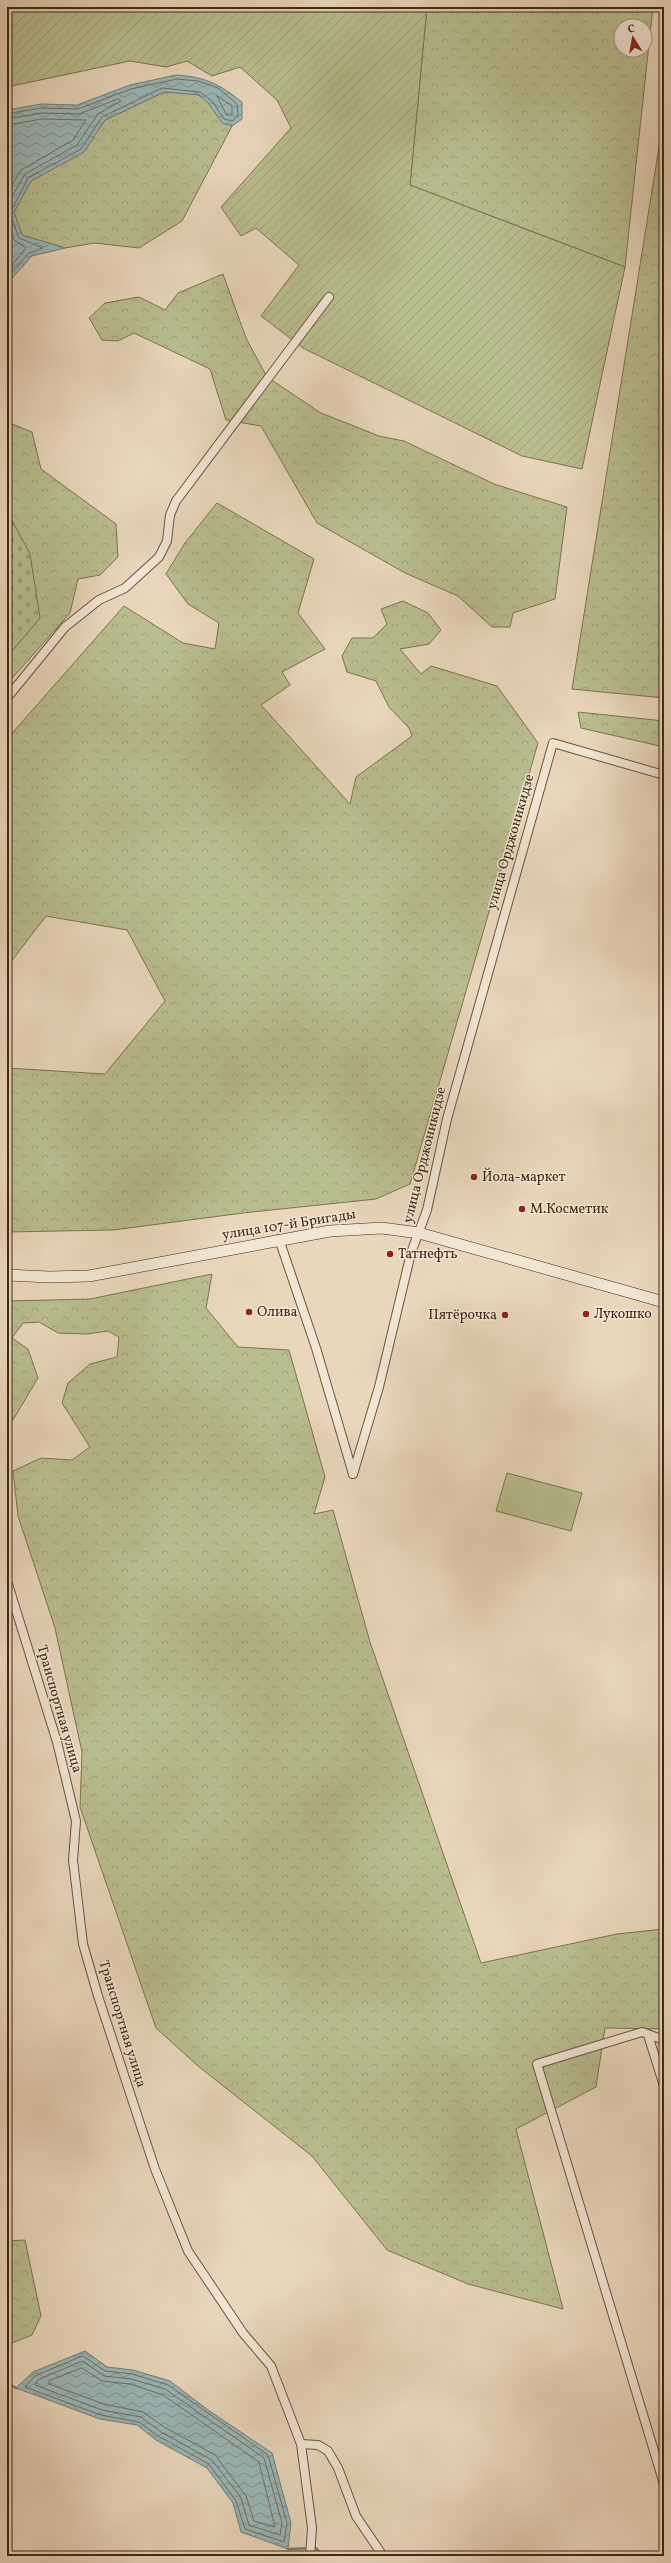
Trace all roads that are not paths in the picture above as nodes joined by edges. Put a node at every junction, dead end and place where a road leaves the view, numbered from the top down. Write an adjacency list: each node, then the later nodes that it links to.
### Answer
1 (329, 297): 2 (street)
2 (7, 698)
3 (664, 775): 4 (street, улица Орджоникидзе)
4 (419, 1233): 5 (main road, улица 107-й Бригады); 5 (street, улица Орджоникидзе); 7 (main road, улица 107-й Бригады)
5 (279, 1239): 6 (main road, улица 107-й Бригады)
6 (7, 1275)
7 (664, 1302)
8 (7, 1581): 12 (street, Транспортная улица)
9 (648, 2036): 10 (street); 11 (street); 13 (street)
10 (664, 2040)
11 (664, 2086)
12 (301, 2444): 14 (street, Транспортная улица); 15 (street)
13 (664, 2484)
14 (310, 2556)
15 (383, 2556)

